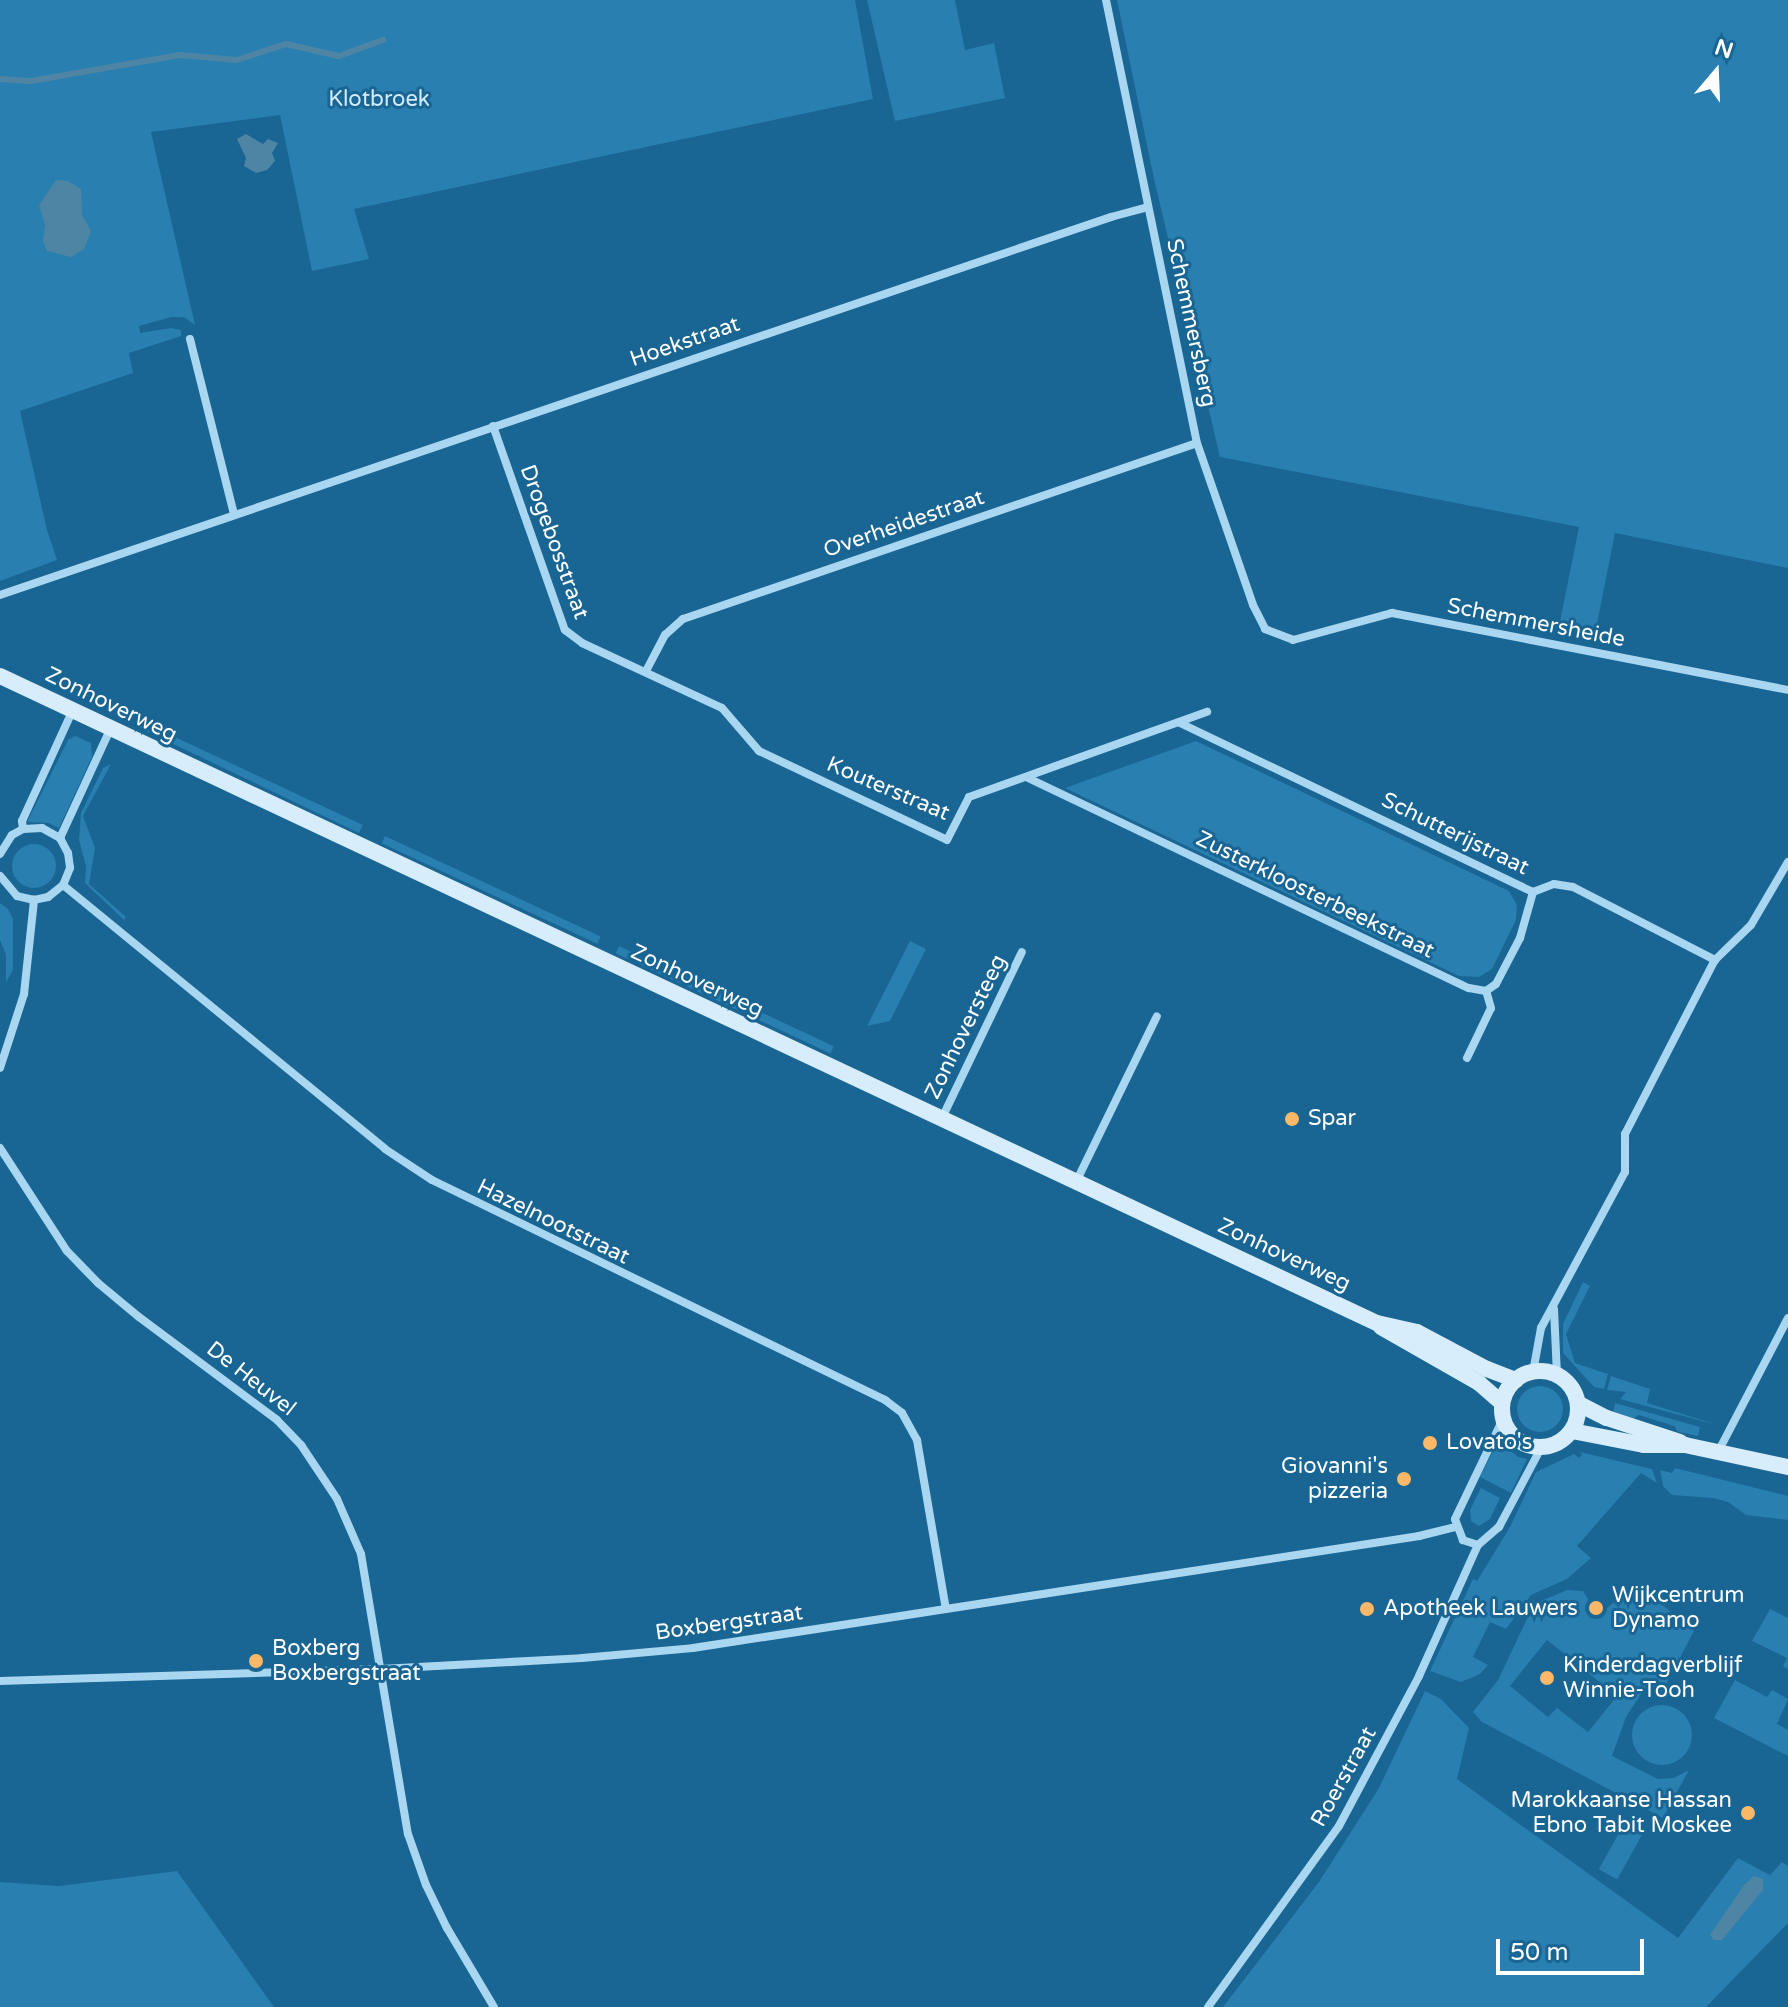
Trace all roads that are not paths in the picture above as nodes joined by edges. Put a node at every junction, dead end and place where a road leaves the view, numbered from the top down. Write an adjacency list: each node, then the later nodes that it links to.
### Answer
1 (1106, 0): 2 (street, Schemmersberg)
2 (1148, 207): 4 (street, Hoekstraat); 5 (street, Schemmersberg)
3 (190, 339): 6 (street)
4 (493, 426): 6 (street, Hoekstraat); 9 (street, Drogebosstraat)
5 (1197, 443): 8 (street, Schemmersberg); 9 (street, Overheidestraat)
6 (234, 514): 7 (street, Hoekstraat)
7 (0, 595)
8 (1279, 638): 11 (street, Schemmersheide)
9 (646, 671): 16 (street, Kouterstraat)
10 (0, 676): 12 (street, Zonhoverweg)
11 (1788, 690)
12 (72, 712): 15 (street, Zonhoverweg); 17 (street)
13 (1207, 712): 14 (street, Kouterstraat)
14 (1180, 723): 16 (street, Kouterstraat); 23 (street, Schutterijstraat)
15 (110, 730): 18 (street); 31 (street, Zonhoverweg)
16 (1028, 778): 27 (street, Zusterkloosterbeekstraat)
17 (23, 829): 18 (street); 19 (street)
18 (60, 838): 22 (street)
19 (0, 854)
20 (1788, 862): 26 (street)
21 (0, 876): 24 (street)
22 (63, 885): 24 (street); 49 (street, Hazelnootstraat)
23 (1533, 892): 26 (street, Schutterijstraat); 27 (street)
24 (34, 900): 30 (street)
25 (1022, 952): 31 (street, Zonhoversteeg)
26 (1715, 960): 34 (street)
27 (1486, 991): 29 (street)
28 (1157, 1016): 33 (street)
29 (1467, 1058)
30 (0, 1068)
31 (942, 1118): 33 (street, Zonhoverweg)
32 (0, 1148): 50 (street, De Heuvel)
33 (1077, 1180): 36 (street, Zonhoverweg)
34 (1554, 1309): 37 (street); 38 (street)
35 (1788, 1318): 45 (street)
36 (1377, 1323): 39 (street, Zonhoverweg); 41 (street, Zonhoverweg)
37 (1533, 1372): 38 (street); 39 (street)
38 (1557, 1374): 40 (street)
39 (1516, 1380): 41 (street)
40 (1579, 1404): 42 (street); 43 (street)
41 (1503, 1411): 44 (street); 47 (street)
42 (1572, 1431): 43 (street); 44 (street)
43 (1685, 1445): 45 (street)
44 (1541, 1448): 48 (street)
45 (1718, 1453): 46 (street)
46 (1788, 1467)
47 (1455, 1527): 48 (street); 49 (street, Boxbergstraat)
48 (1478, 1545): 53 (street, Roerstraat)
49 (946, 1609): 50 (street, Boxbergstraat)
50 (381, 1669): 51 (street, Boxbergstraat); 52 (street, De Heuvel)
51 (0, 1681)
52 (494, 2007)
53 (1208, 2007)

